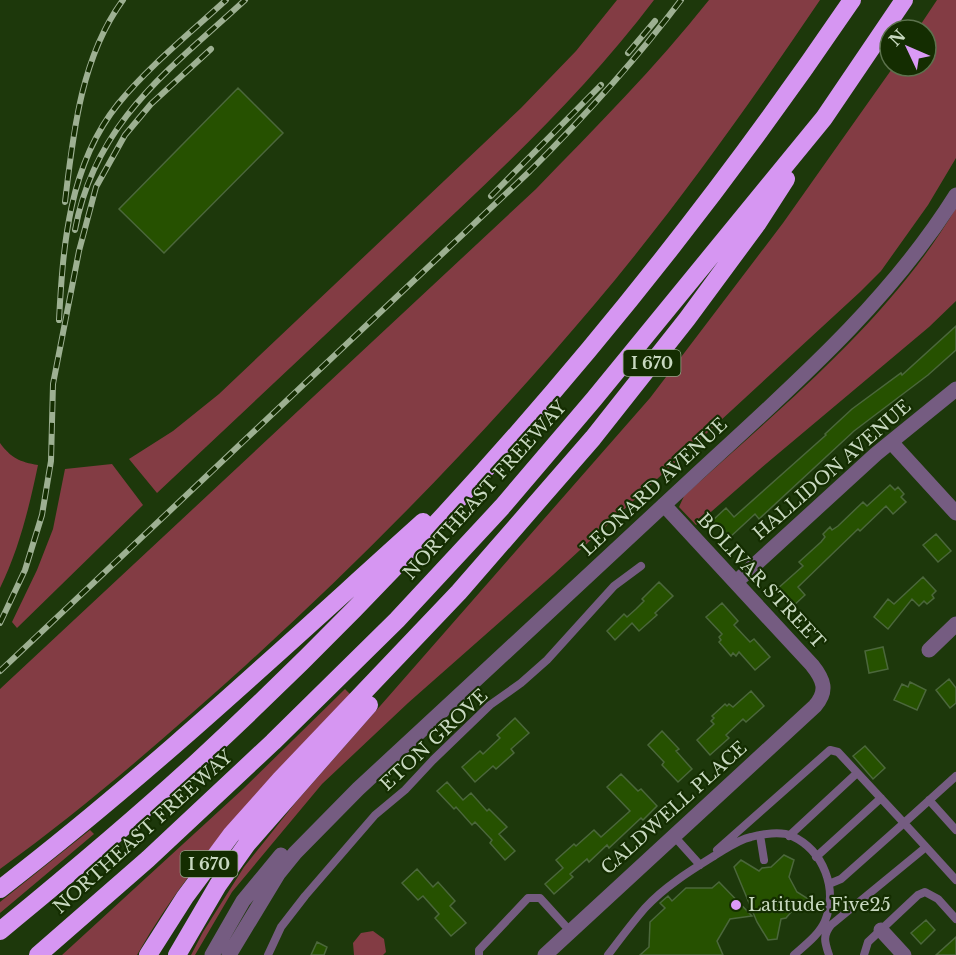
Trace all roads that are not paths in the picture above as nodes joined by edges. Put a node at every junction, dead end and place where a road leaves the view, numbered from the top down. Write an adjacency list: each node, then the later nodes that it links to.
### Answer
1 (852, 0): 7 (highway, NORTHEAST FREEWAY / I 670)
2 (904, 0): 3 (highway, NORTHEAST FREEWAY / I 670)
3 (824, 118): 12 (highway, I 670); 38 (highway, NORTHEAST FREEWAY)
4 (956, 195): 8 (street, LEONARD AVENUE)
5 (956, 389): 6 (street, HALLIDON AVENUE)
6 (891, 441): 9 (street); 11 (street, HALLIDON AVENUE)
7 (506, 447): 32 (highway); 36 (highway, NORTHEAST FREEWAY / I 670)
8 (664, 505): 11 (street, BOLIVAR STREET); 18 (street, LEONARD AVENUE)
9 (956, 513)
10 (641, 566): 43 (lane, ETON GROVE)
11 (736, 582): 15 (street, BOLIVAR STREET)
12 (459, 592): 39 (highway, I 670); 40 (highway)
13 (956, 624): 14 (street)
14 (929, 650)
15 (824, 687): 24 (street, CALDWELL PLACE)
16 (857, 773): 19 (lane); 25 (lane); 29 (lane)
17 (956, 776): 20 (lane)
18 (358, 789): 41 (street, LEONARD AVENUE); 42 (street, LEONARD AVENUE)
19 (880, 798): 21 (lane); 27 (lane)
20 (929, 800): 21 (lane); 22 (lane)
21 (904, 823): 26 (lane); 31 (lane)
22 (956, 830)
23 (760, 835): 25 (lane); 28 (lane); 29 (lane)
24 (673, 836): 29 (lane); 37 (street, CALDWELL PLACE)
25 (789, 836): 27 (lane)
26 (926, 848): 30 (lane); 49 (lane)
27 (816, 857): 31 (lane)
28 (764, 860)
29 (700, 865): 33 (lane)
30 (956, 880)
31 (829, 884): 48 (lane)
32 (0, 889)
33 (637, 918): 46 (lane); 47 (lane)
34 (956, 918): 35 (lane)
35 (880, 930): 50 (lane); 51 (street)
36 (0, 931)
37 (570, 931): 44 (lane); 45 (street, CALDWELL PLACE)
38 (38, 955)
39 (148, 955)
40 (177, 955)
41 (212, 955)
42 (229, 955)
43 (268, 955)
44 (479, 955)
45 (545, 955)
46 (602, 955)
47 (608, 955)
48 (794, 955)
49 (829, 955)
50 (864, 955)
51 (904, 955)

